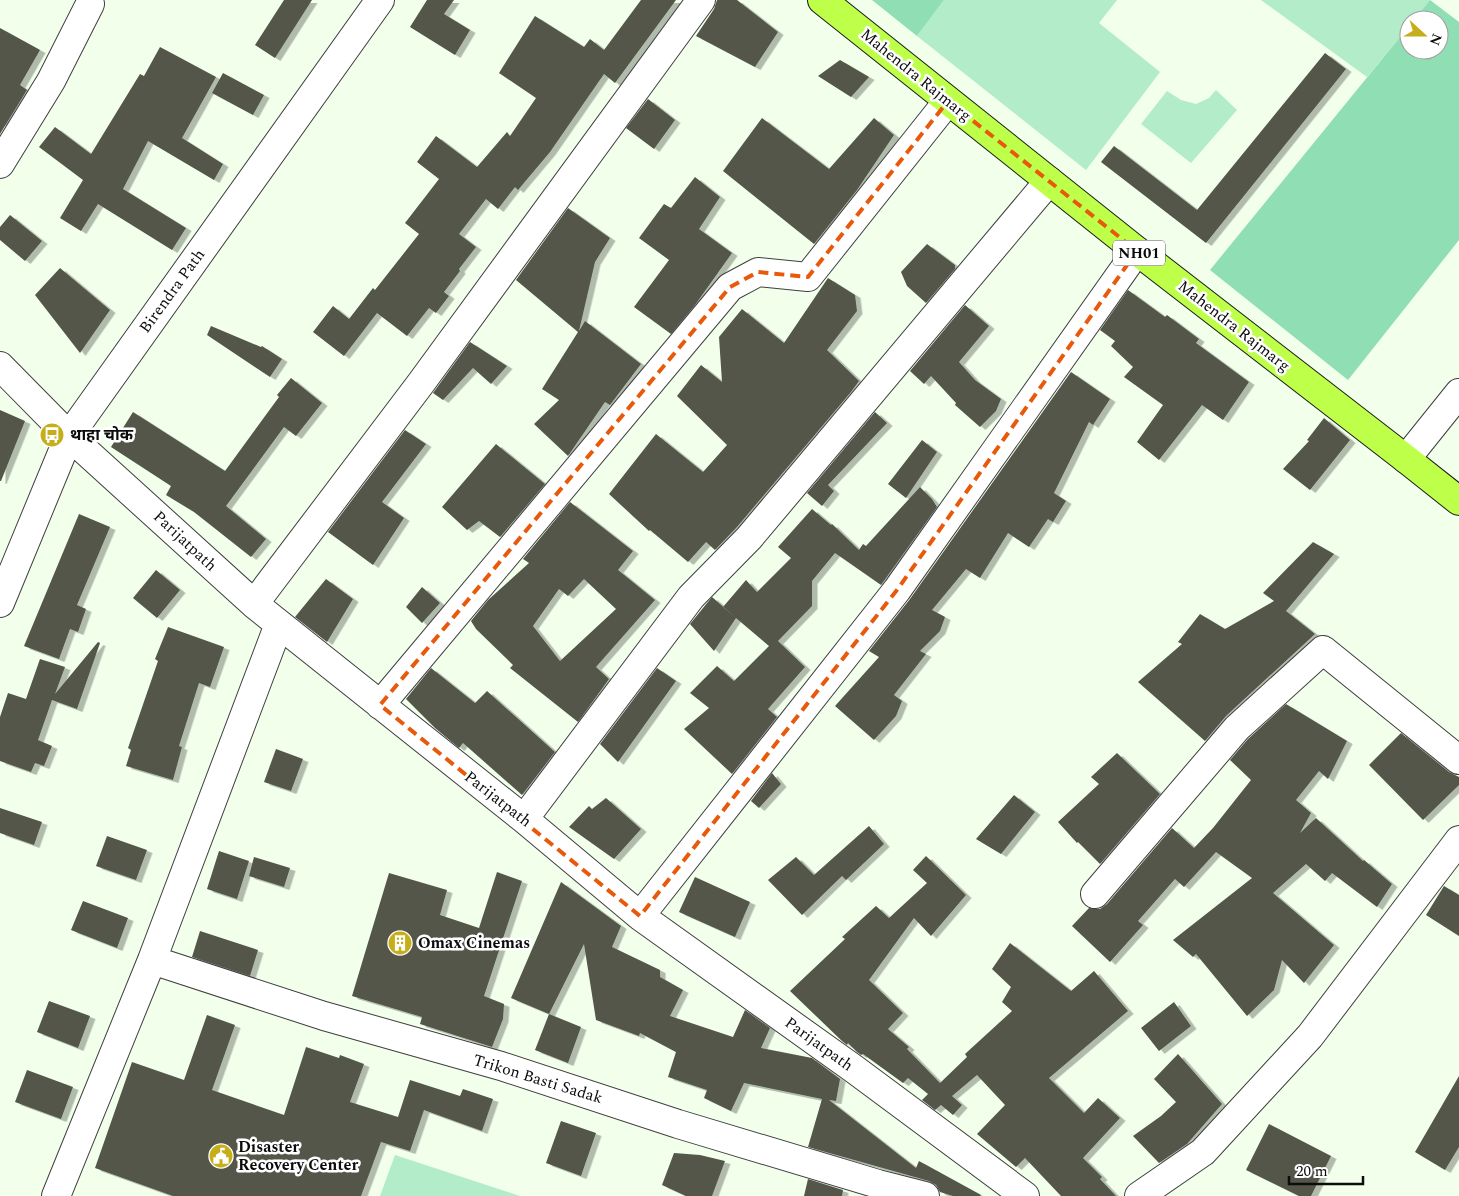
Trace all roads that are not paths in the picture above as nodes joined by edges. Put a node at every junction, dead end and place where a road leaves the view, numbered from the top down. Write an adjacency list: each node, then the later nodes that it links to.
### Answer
1 (380, 0): 11 (street, Birendra Path)
2 (700, 0): 15 (street)
3 (822, 0): 5 (highway, Mahendra Rajmarg / NH01)
4 (89, 1): 6 (street)
5 (948, 101): 7 (highway, Mahendra Rajmarg / NH01); 17 (street)
6 (0, 164)
7 (1049, 182): 8 (highway, Mahendra Rajmarg / NH01); 19 (street)
8 (1137, 251): 12 (highway, Mahendra Rajmarg / NH01); 22 (street)
9 (0, 366): 11 (street, Parijatpath)
10 (1459, 393): 12 (street)
11 (69, 436): 14 (street, Birendra Path); 15 (street, Parijatpath)
12 (1406, 458): 13 (highway, Mahendra Rajmarg / NH01)
13 (1459, 502)
14 (0, 603)
15 (254, 604): 16 (street, Parijatpath)
16 (279, 624): 17 (street, Parijatpath); 23 (street)
17 (380, 705): 19 (street, Parijatpath)
18 (1459, 760): 21 (street)
19 (524, 819): 22 (street, Parijatpath)
20 (1459, 840): 27 (street)
21 (1095, 894)
22 (640, 916): 26 (street, Parijatpath)
23 (152, 960): 24 (street); 25 (street, Trikon Basti Sadak)
24 (56, 1196)
25 (925, 1196)
26 (1025, 1196)
27 (1139, 1196)

